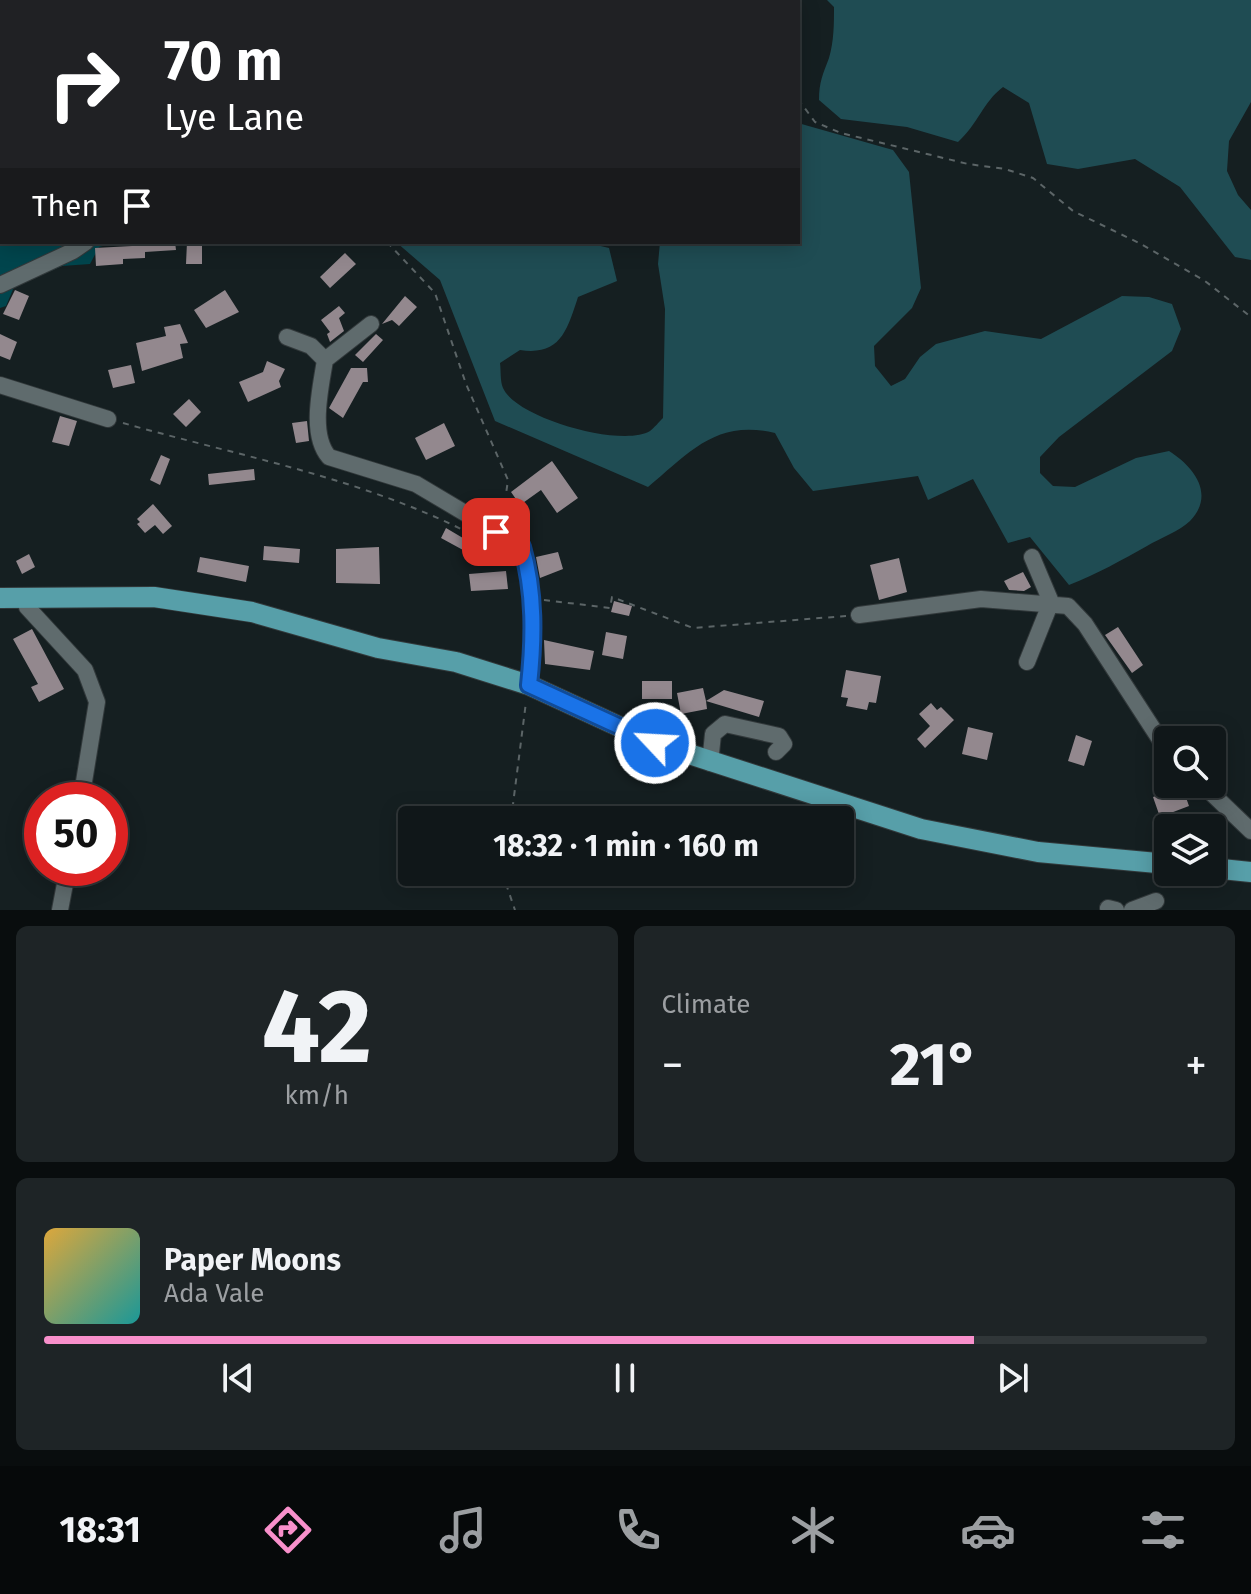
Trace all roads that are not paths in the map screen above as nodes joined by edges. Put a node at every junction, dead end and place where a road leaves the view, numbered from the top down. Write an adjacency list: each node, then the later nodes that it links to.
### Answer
1 (82, 244): 2 (street)
2 (0, 285)
3 (371, 324): 5 (street)
4 (287, 337): 5 (street)
5 (325, 360): 14 (street)
6 (0, 385): 7 (street)
7 (108, 419)
8 (1032, 557): 11 (street)
9 (0, 598): 10 (main road)
10 (26, 600): 14 (main road); 18 (street)
11 (1051, 602): 12 (street); 13 (street); 15 (street)
12 (859, 615)
13 (1027, 662)
14 (529, 685): 17 (main road)
15 (1154, 730)
16 (776, 752): 17 (street)
17 (710, 763): 21 (main road)
18 (84, 782)
19 (1217, 798): 20 (street)
20 (1251, 831)
21 (1154, 863)
22 (1226, 869): 23 (main road)
23 (1251, 872)
24 (65, 886): 26 (street)
25 (1156, 901): 27 (street)
26 (60, 910)
27 (1132, 910)

